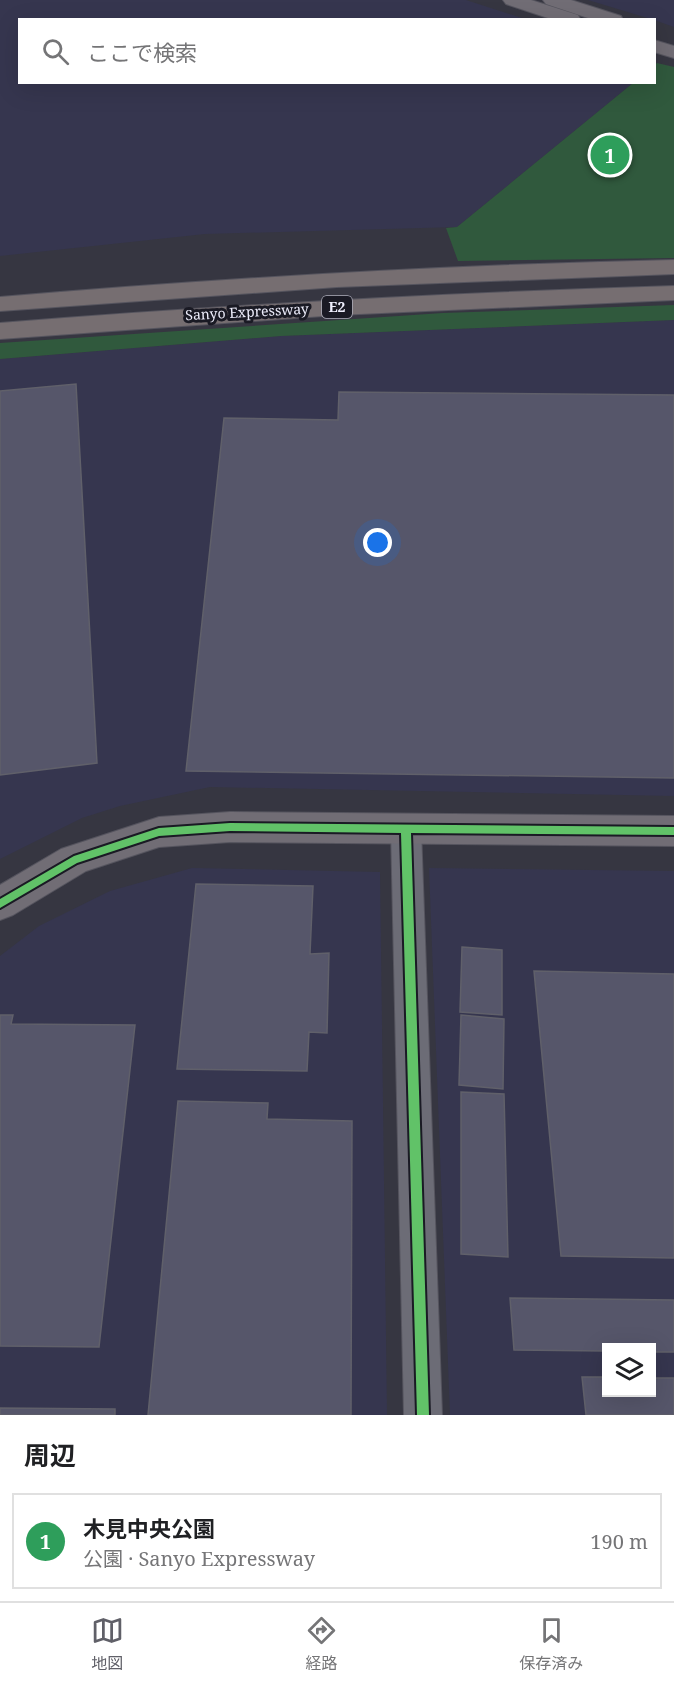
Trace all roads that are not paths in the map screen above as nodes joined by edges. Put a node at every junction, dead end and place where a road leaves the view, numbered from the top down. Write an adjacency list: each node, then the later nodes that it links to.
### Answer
1 (512, 0): 3 (street)
2 (552, 0): 4 (street)
3 (567, 18)
4 (608, 18)
5 (656, 33): 6 (street)
6 (674, 39)
7 (656, 47): 8 (street)
8 (674, 52)
9 (674, 267): 11 (highway, Sanyo Expressway / E2)
10 (674, 293): 12 (highway, Sanyo Expressway / E2)
11 (0, 304)
12 (0, 331)
13 (406, 829): 14 (street); 15 (street); 16 (street)
14 (674, 831)
15 (0, 904)
16 (423, 1415)

